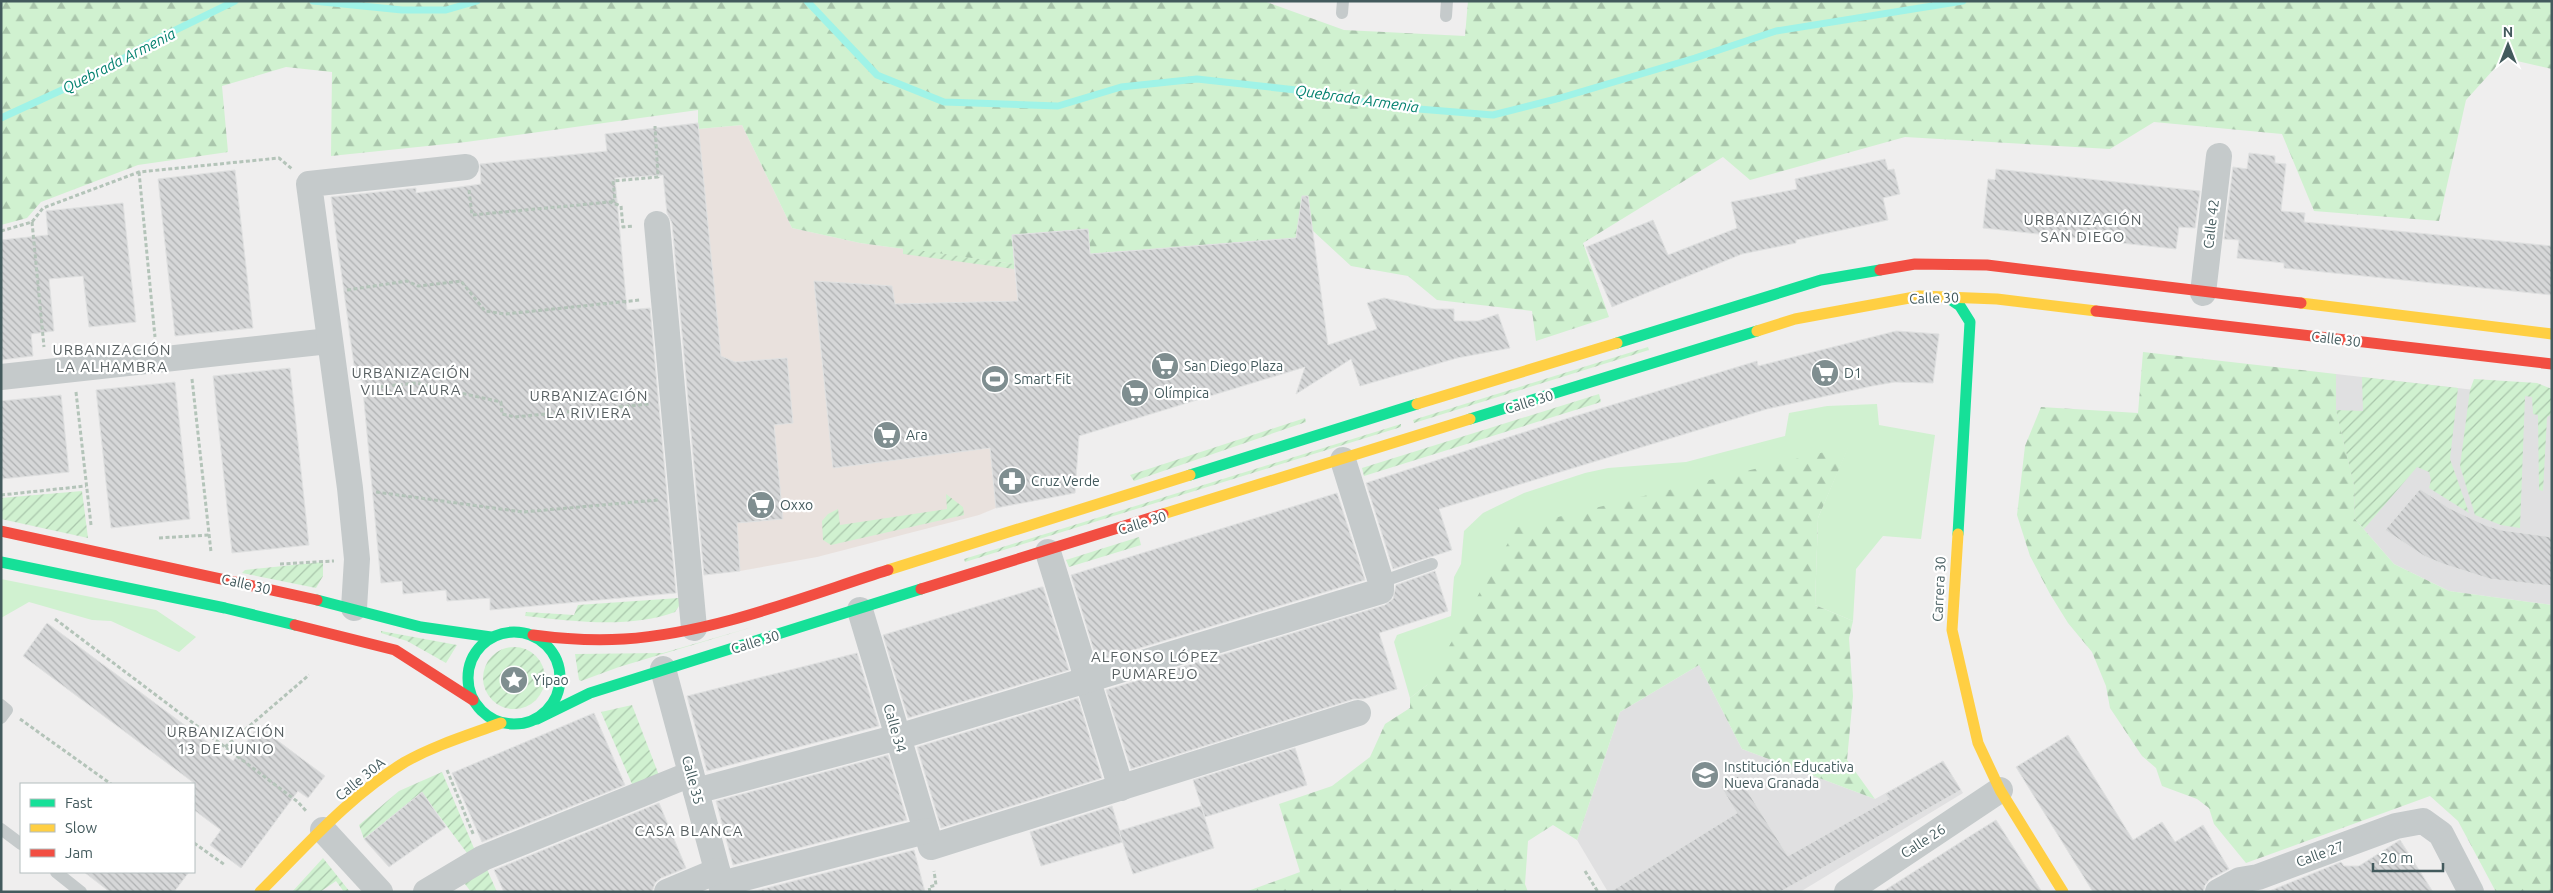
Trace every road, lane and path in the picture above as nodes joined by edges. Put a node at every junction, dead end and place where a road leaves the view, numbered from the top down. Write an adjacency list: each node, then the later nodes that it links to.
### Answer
1 (1446, 1): 2 (lane)
2 (1446, 16)
3 (655, 126): 8 (path)
4 (2219, 156): 14 (street, Calle 42)
5 (466, 167): 7 (street)
6 (139, 172): 7 (path); 10 (path); 22 (path)
7 (309, 184): 13 (street)
8 (610, 202): 9 (path); 11 (path)
9 (472, 214)
10 (32, 222): 12 (path); 25 (path)
11 (657, 224): 16 (street)
12 (1, 231)
13 (324, 293): 16 (path); 20 (street)
14 (2203, 293): 19 (main road, Calle 30); 46 (main road, Calle 30)
15 (1947, 296): 17 (main road, Calle 30); 18 (main road); 29 (main road, Calle 30)
16 (663, 298): 28 (street)
17 (1997, 299): 18 (main road); 23 (main road, Calle 30)
18 (1975, 315): 63 (main road, Carrera 30)
19 (2552, 334)
20 (329, 341): 21 (street); 27 (street)
21 (189, 356): 22 (street); 41 (path)
22 (158, 360): 24 (street)
23 (2552, 364)
24 (73, 369): 25 (street); 30 (path)
25 (47, 372): 26 (street)
26 (1, 377)
27 (337, 391): 28 (path); 31 (street)
28 (675, 401): 33 (street)
29 (1344, 460): 36 (main road, Calle 30); 42 (street)
30 (86, 486): 32 (path); 35 (path)
31 (350, 488): 33 (path); 37 (street)
32 (1, 495)
33 (683, 497): 46 (street)
34 (1, 531): 35 (main road, Calle 30)
35 (94, 552): 41 (main road, Calle 30)
36 (1048, 552): 44 (main road, Calle 30); 51 (street)
37 (357, 559): 40 (path); 43 (street)
38 (1, 562): 52 (main road, Calle 30)
39 (1432, 564): 42 (lane)
40 (274, 565)
41 (213, 577): 43 (main road, Calle 30)
42 (1381, 582): 51 (street)
43 (354, 608): 48 (main road, Calle 30)
44 (860, 610): 49 (main road, Calle 30); 57 (street, Calle 34)
45 (55, 619): 59 (path)
46 (694, 628): 47 (main road, Calle 30)
47 (533, 636): 48 (main road); 55 (main road)
48 (491, 637): 52 (main road)
49 (663, 669): 55 (main road, Calle 30); 60 (street, Calle 35)
50 (308, 674): 59 (path)
51 (1088, 681): 57 (street); 62 (street)
52 (473, 700): 56 (main road)
53 (3, 711): 61 (path)
54 (1358, 713): 62 (street)
55 (537, 719): 56 (main road)
56 (501, 722): 58 (main road, Calle 30A)
57 (898, 737): 60 (street); 66 (street, Calle 34)
58 (437, 746): 65 (main road, Calle 30A); 69 (path)
59 (226, 747): 65 (path)
60 (694, 782): 69 (street); 73 (street, Calle 35)
61 (110, 783)
62 (1121, 788): 66 (street)
63 (2000, 790): 75 (street, Calle 26); 82 (main road, Carrera 30)
64 (1, 828): 67 (lane)
65 (323, 830): 77 (main road, Calle 30A); 78 (street)
66 (928, 839): 73 (street)
67 (20, 843)
68 (195, 844): 70 (path)
69 (483, 858): 79 (street)
70 (225, 866)
71 (1585, 870): 81 (path)
72 (57, 873): 76 (lane)
73 (720, 882): 80 (street)
74 (2262, 884): 83 (street, Calle 27); 84 (street, Calle 27)
75 (1852, 891)
76 (81, 892)
77 (260, 892)
78 (380, 892)
79 (426, 892)
80 (667, 892)
81 (1598, 892)
82 (2063, 892)
83 (2218, 892)
84 (2471, 892)

